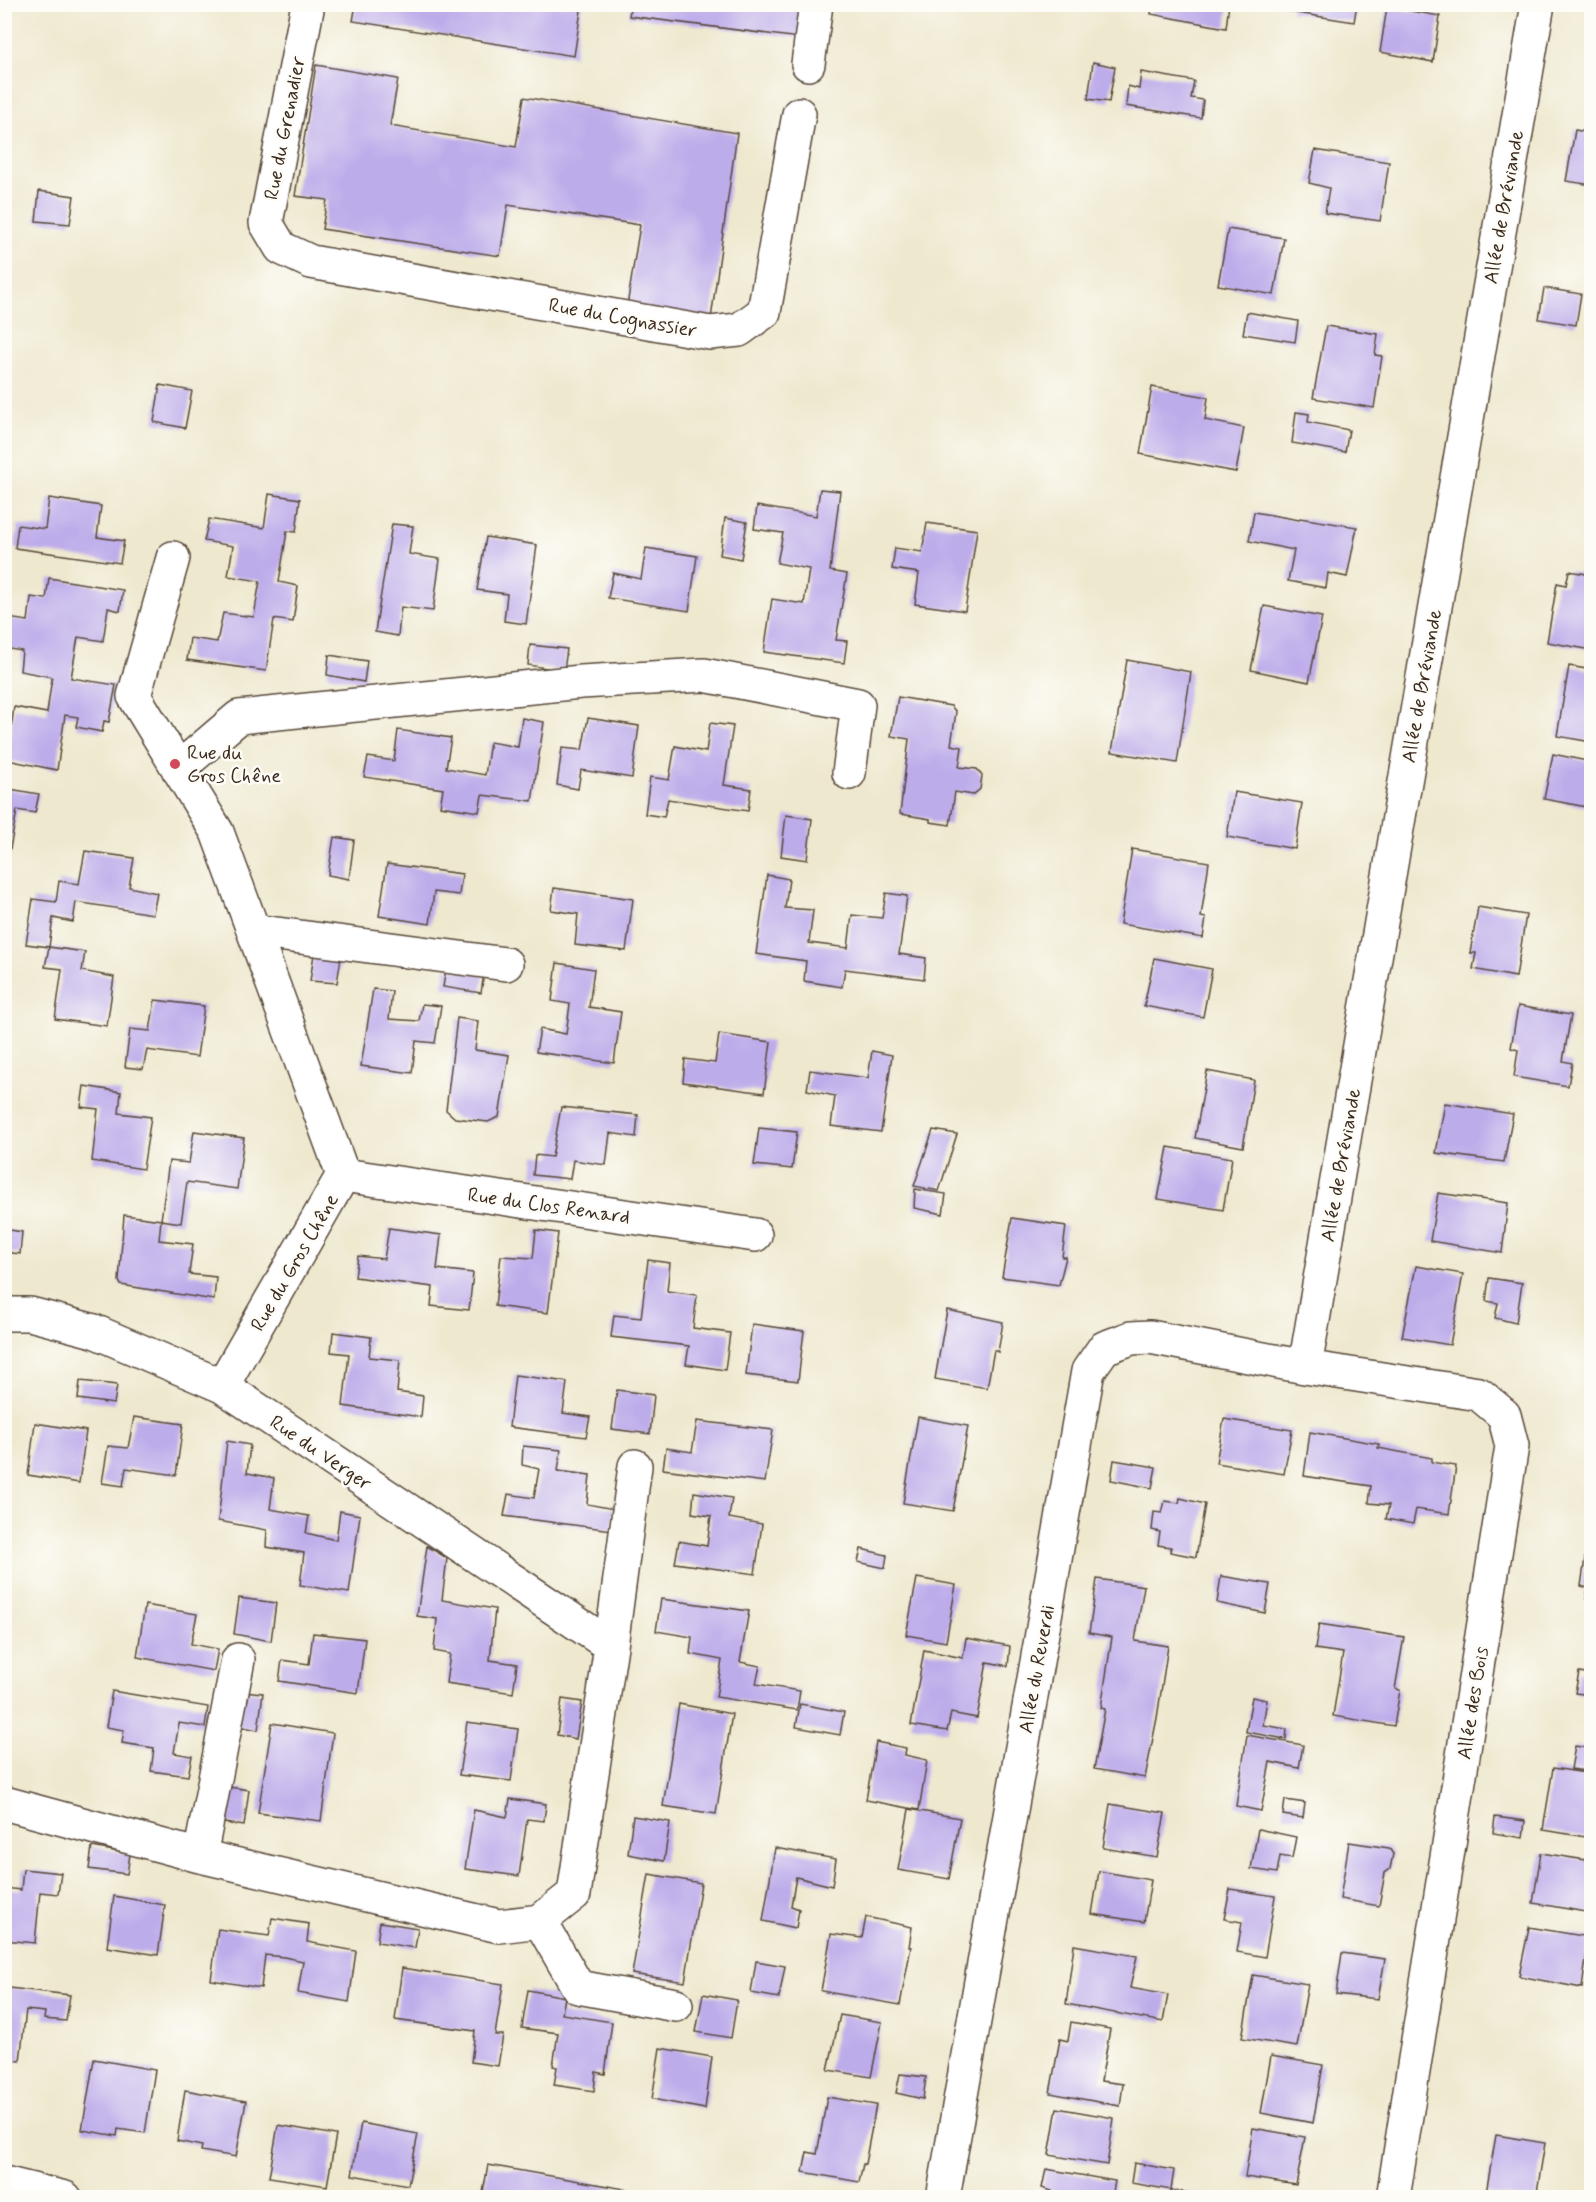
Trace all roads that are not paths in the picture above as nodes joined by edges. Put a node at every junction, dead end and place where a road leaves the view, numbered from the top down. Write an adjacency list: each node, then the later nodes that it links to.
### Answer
1 (308, 4): 6 (street, Rue du Grenadier)
2 (816, 4): 4 (street)
3 (1538, 4): 15 (street, Allée de Bréviande)
4 (808, 64)
5 (799, 114): 6 (street, Rue du Cognassier)
6 (281, 248)
7 (173, 558): 8 (street, Rue du Gros Chêne)
8 (178, 769): 9 (street); 10 (street, Rue du Gros Chêne)
9 (849, 773)
10 (254, 931): 11 (street); 12 (street, Rue du Gros Chêne)
11 (506, 964)
12 (343, 1175): 13 (street, Rue du Clos Renard); 16 (street, Rue du Gros Chêne)
13 (755, 1234)
14 (4, 1314): 16 (street, Rue du Verger)
15 (1305, 1367): 26 (street, Allée du Reverdi); 27 (street, Allée des Bois)
16 (222, 1386): 18 (street, Rue du Verger)
17 (635, 1466): 18 (street)
18 (611, 1646): 22 (street)
19 (238, 1660): 21 (street)
20 (4, 1803): 21 (street)
21 (200, 1856): 22 (street)
22 (540, 1922): 23 (street)
23 (676, 2005)
24 (4, 2183): 25 (street)
25 (65, 2198)
26 (943, 2198)
27 (1394, 2198)

